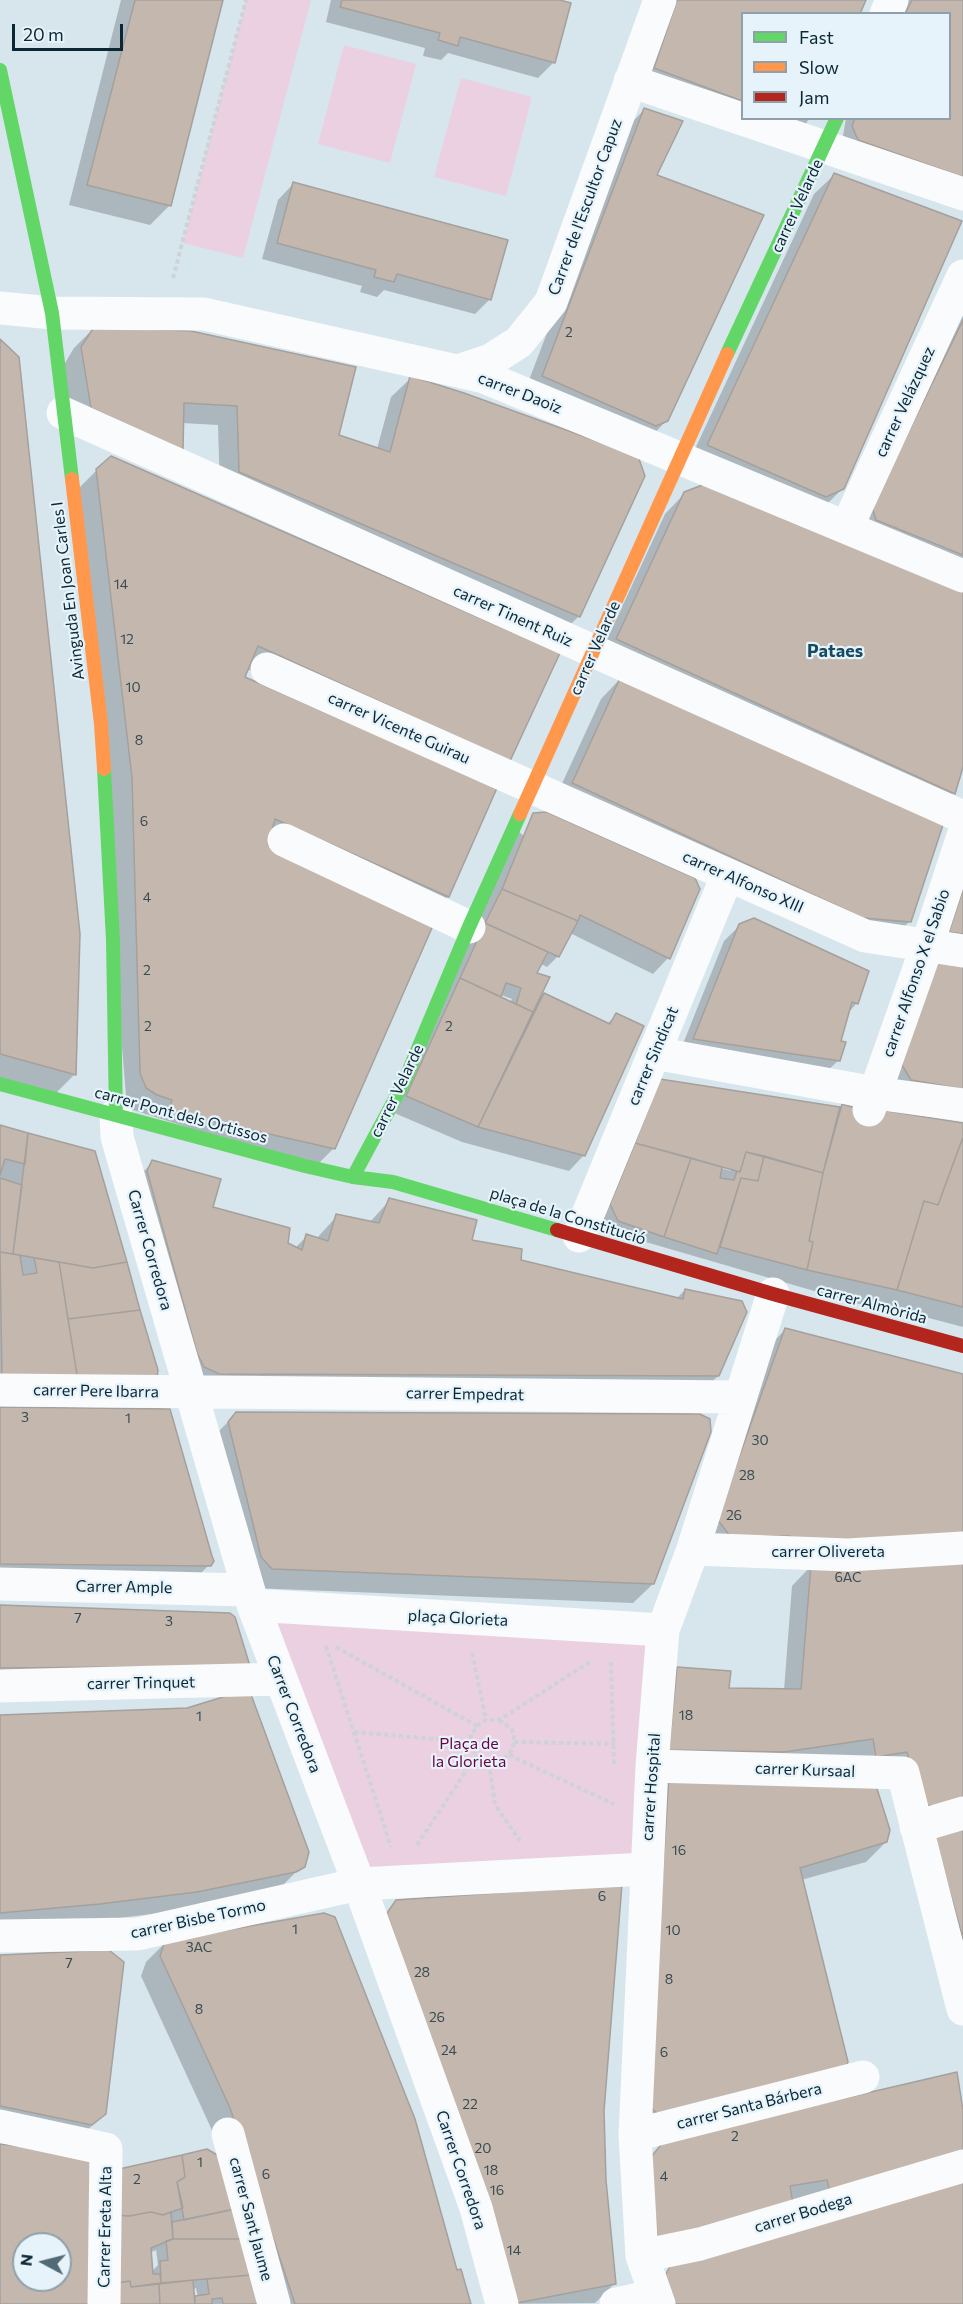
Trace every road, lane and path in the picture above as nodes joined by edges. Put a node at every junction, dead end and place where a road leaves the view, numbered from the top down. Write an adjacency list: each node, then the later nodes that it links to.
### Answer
1 (246, 0): 12 (path)
2 (652, 2): 4 (street, Carrer de l'Escultor Capuz)
3 (0, 70): 11 (street, Avinguda En Joan Carles I)
4 (630, 81): 5 (street); 13 (street, Carrer de l'Escultor Capuz)
5 (741, 110)
6 (781, 120): 7 (street)
7 (831, 133): 8 (street); 15 (street, carrer Velarde)
8 (963, 194)
9 (963, 276): 16 (street, carrer Velázquez)
10 (0, 308): 11 (street, carrer Daoiz)
11 (52, 313): 12 (street, carrer Daoiz); 14 (street, Avinguda En Joan Carles I)
12 (164, 313): 13 (street, carrer Daoiz)
13 (458, 371): 15 (street, carrer Daoiz)
14 (63, 413): 18 (street, carrer Tinent Ruiz); 32 (street, Avinguda En Joan Carles I)
15 (679, 458): 16 (street, carrer Daoiz); 18 (street, carrer Velarde)
16 (847, 527): 17 (street, carrer Daoiz)
17 (963, 576)
18 (593, 653): 20 (street, carrer Velarde); 21 (street, carrer Tinent Ruiz)
19 (267, 669): 20 (street, carrer Vicente Guirau)
20 (532, 786): 24 (street, carrer Alfonso XIII); 25 (street, carrer Velarde)
21 (963, 817)
22 (963, 836): 26 (street, carrer Alfonso X el Sabio)
23 (284, 840): 25 (street)
24 (727, 876): 26 (street, carrer Alfonso XIII); 28 (street, carrer Sindicat)
25 (469, 927): 33 (street, carrer Velarde)
26 (927, 946): 27 (street, carrer Alfonso XIII); 30 (street, carrer Alfonso X el Sabio)
27 (963, 951)
28 (654, 1053): 30 (street); 34 (street, carrer Sindicat)
29 (0, 1084): 32 (street, carrer Pont dels Ortissos)
30 (872, 1102): 31 (street)
31 (963, 1105)
32 (116, 1115): 33 (street, carrer Pont dels Ortissos); 38 (street, Carrer Corredora)
33 (353, 1177): 34 (street, plaça de la Constitució)
34 (579, 1236): 35 (street, plaça de la Constitució)
35 (773, 1294): 36 (street, carrer Almòrida); 39 (street, carrer Hospital)
36 (963, 1346)
37 (0, 1390): 38 (street, carrer Pere Ibarra)
38 (191, 1392): 39 (street, carrer Empedrat); 43 (street, Carrer Corredora)
39 (740, 1397): 41 (street, carrer Hospital)
40 (963, 1548): 41 (street, carrer Olivereta)
41 (693, 1549): 44 (street, carrer Hospital)
42 (0, 1584): 43 (street, Carrer Ample)
43 (251, 1597): 44 (street, plaça Glorieta); 47 (street, Carrer Corredora)
44 (653, 1630): 46 (path); 57 (street, carrer Hospital)
45 (470, 1645): 49 (path)
46 (610, 1650): 50 (path); 55 (path)
47 (282, 1680): 48 (street, carrer Trinquet); 70 (street, Carrer Corredora)
48 (0, 1686)
49 (486, 1720): 50 (path); 51 (path)
50 (499, 1720): 54 (path)
51 (477, 1726): 52 (path); 53 (path)
52 (354, 1732): 53 (path); 67 (path)
53 (471, 1742): 58 (path)
54 (514, 1742): 55 (path); 56 (path)
55 (613, 1744): 57 (path); 60 (path)
56 (509, 1755): 59 (path); 62 (path)
57 (653, 1755): 65 (street, carrer Kursaal); 68 (street, carrer Hospital)
58 (476, 1756): 59 (path); 66 (path)
59 (489, 1762): 69 (path)
60 (614, 1774)
61 (614, 1794): 62 (path)
62 (615, 1804): 64 (path)
63 (963, 1813): 65 (street)
64 (615, 1815)
65 (916, 1827): 72 (street)
66 (416, 1848)
67 (392, 1849)
68 (646, 1869): 69 (street); 76 (street, carrer Hospital)
69 (543, 1875): 70 (street)
70 (359, 1884): 71 (street, carrer Bisbe Tormo); 82 (street, Carrer Corredora)
71 (0, 1936)
72 (963, 2009)
73 (863, 2077): 76 (street, carrer Santa Bárbera)
74 (0, 2126): 80 (street, Carrer Ereta Alta)
75 (228, 2134): 81 (street, carrer Sant Jaume)
76 (635, 2135): 78 (street, carrer Hospital)
77 (963, 2166): 78 (street, carrer Bodega)
78 (642, 2256): 79 (street, carrer Hospital)
79 (657, 2299): 83 (street)
80 (104, 2304)
81 (274, 2304)
82 (502, 2304)
83 (616, 2304)

